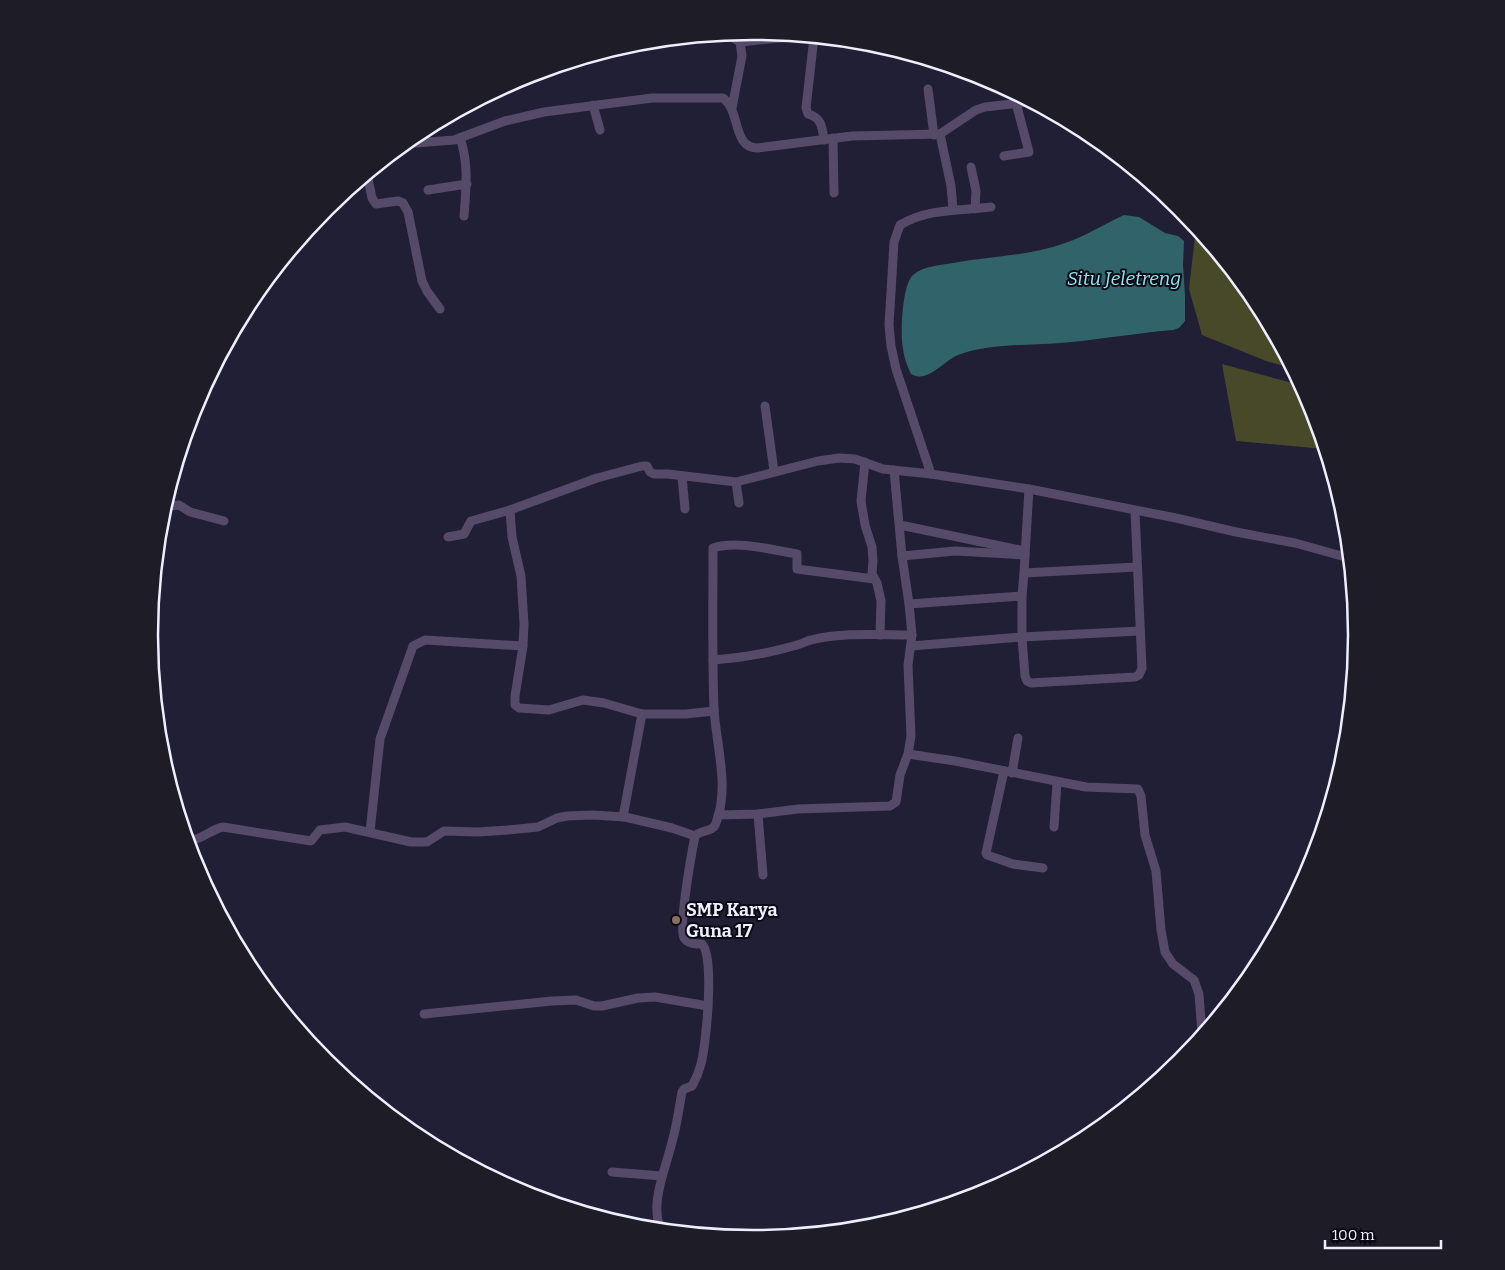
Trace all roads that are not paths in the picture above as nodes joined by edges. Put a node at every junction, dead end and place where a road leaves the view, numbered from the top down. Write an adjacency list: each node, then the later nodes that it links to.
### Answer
1 (737, 40): 3 (street)
2 (758, 40): 3 (street)
3 (740, 42): 9 (street)
4 (813, 43): 13 (street)
5 (928, 89): 11 (street)
6 (1016, 103): 7 (street); 11 (street); 15 (street)
7 (1019, 103)
8 (593, 105): 9 (street); 10 (street); 12 (street)
9 (732, 108): 13 (street)
10 (600, 130)
11 (937, 134): 13 (street); 22 (street)
12 (460, 138): 14 (street); 18 (street)
13 (828, 139): 20 (street)
14 (419, 142)
15 (1004, 156)
16 (971, 167): 23 (street)
17 (368, 181): 25 (street)
18 (466, 184): 19 (street); 24 (street)
19 (428, 190)
20 (834, 193)
21 (990, 206): 23 (street)
22 (953, 209): 23 (street); 30 (street)
23 (975, 209)
24 (464, 216)
25 (440, 309)
26 (765, 406): 29 (street)
27 (865, 462): 28 (street); 29 (street); 47 (street)
28 (894, 470): 30 (street); 40 (street)
29 (774, 471): 32 (street)
30 (931, 474): 33 (street)
31 (682, 476): 32 (street); 36 (street); 37 (street)
32 (736, 482): 34 (street)
33 (1029, 489): 38 (street); 42 (street)
34 (739, 503)
35 (172, 506): 39 (street)
36 (685, 509)
37 (510, 510): 41 (street); 54 (street)
38 (1135, 511): 44 (street); 45 (street)
39 (224, 521)
40 (900, 525): 42 (street); 43 (street)
41 (448, 537)
42 (1025, 553): 43 (street); 46 (street)
43 (902, 556): 49 (street)
44 (1342, 556)
45 (1137, 567): 46 (street); 50 (street)
46 (1024, 573): 48 (street)
47 (874, 579): 51 (street); 56 (street)
48 (1022, 596): 49 (street); 53 (street)
49 (909, 604): 52 (street)
50 (1140, 631): 53 (street); 53 (street)
51 (880, 635): 52 (street); 56 (street)
52 (912, 635): 55 (street)
53 (1022, 637): 55 (street)
54 (524, 646): 58 (street); 67 (street)
55 (910, 646): 60 (street)
56 (713, 660): 57 (street)
57 (714, 711): 58 (street); 64 (street)
58 (642, 714): 65 (street)
59 (1018, 738): 61 (street)
60 (908, 754): 61 (street); 63 (street)
61 (1008, 772): 62 (street); 70 (street)
62 (1058, 783): 66 (street); 74 (street)
63 (758, 814): 64 (street); 71 (street)
64 (718, 815): 68 (street)
65 (623, 817): 67 (street); 68 (street)
66 (1054, 827)
67 (370, 832): 69 (street)
68 (695, 836): 72 (street)
69 (195, 841)
70 (1043, 868)
71 (764, 875)
72 (708, 1006): 73 (street); 76 (street)
73 (424, 1014)
74 (1201, 1025)
75 (612, 1172): 76 (street)
76 (662, 1176): 77 (street)
77 (658, 1222)

